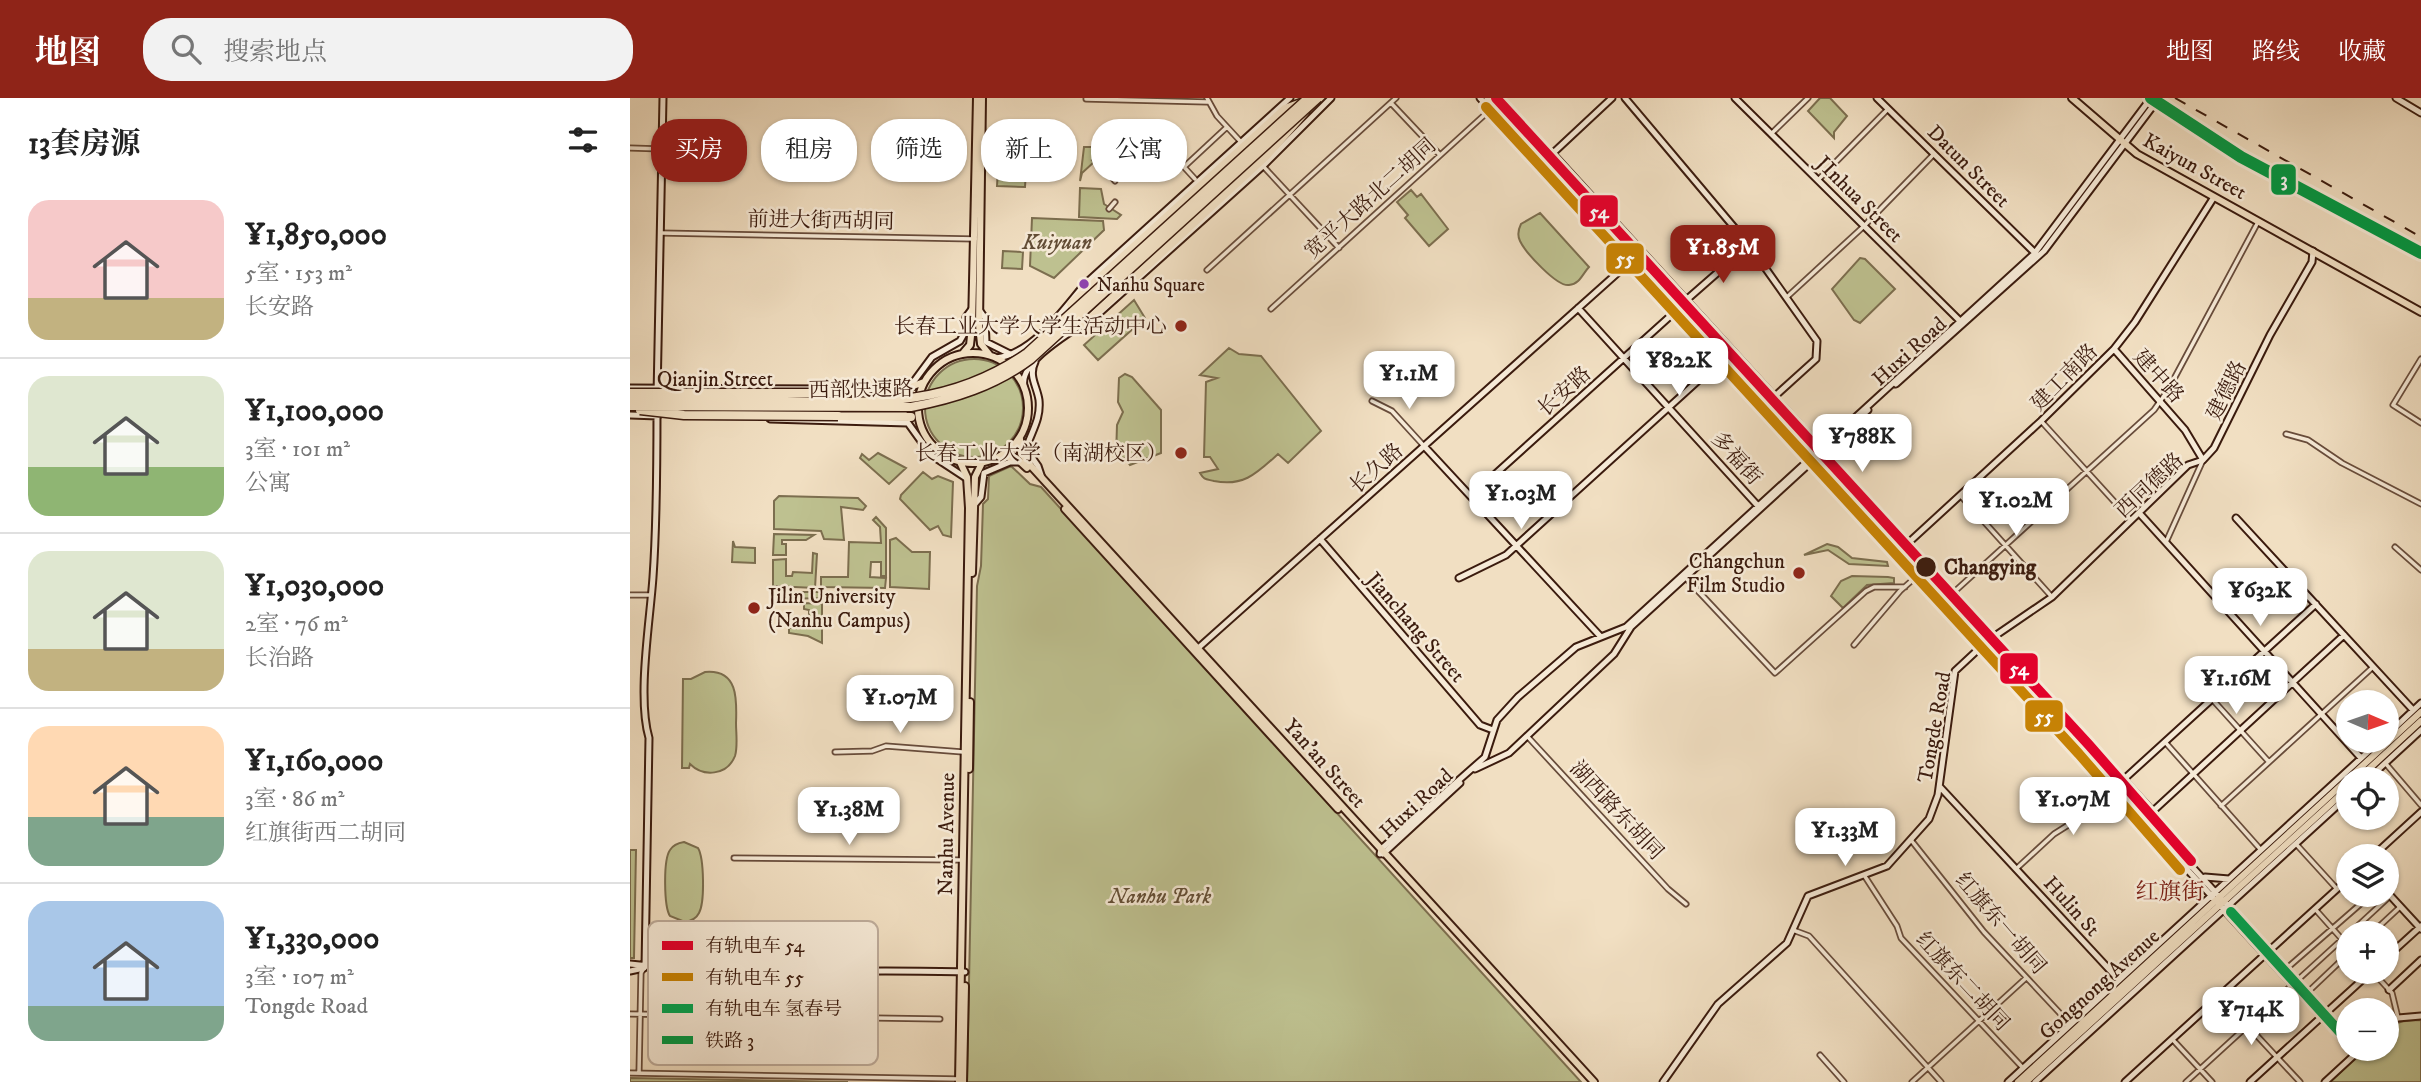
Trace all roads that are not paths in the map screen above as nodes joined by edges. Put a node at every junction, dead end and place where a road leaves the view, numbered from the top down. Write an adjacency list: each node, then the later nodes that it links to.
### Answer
1 (663, 98): 25 (street)
2 (980, 98): 47 (main road)
3 (1290, 98): 28 (street)
4 (1318, 98): 20 (highway, 西部快速路, bridge)
5 (1331, 98): 36 (street)
6 (1396, 98): 21 (street)
7 (1480, 98): 23 (street)
8 (1487, 98): 35 (street)
9 (1612, 98): 32 (street)
10 (1625, 98): 48 (street)
11 (1735, 98): 27 (street, JInhua Street)
12 (1808, 98): 27 (street)
13 (1877, 98): 22 (street, Datun Street)
14 (2072, 98): 29 (main road, Kaiyun Street)
15 (2151, 98): 29 (street, Huxi Road)
16 (2159, 98): 29 (street, Huxi Road)
17 (2396, 98): 24 (street)
18 (1086, 99): 19 (street)
19 (1207, 100): 26 (street)
20 (1307, 102): 57 (highway); 64 (highway, bridge); 79 (highway, 西部快速路, bridge); 86 (highway, 西部快速路, bridge)
21 (1391, 103): 34 (street); 40 (street)
22 (1888, 108): 33 (street, Datun Street); 38 (street)
23 (1491, 109): 34 (street, 宽平大路北二胡同); 53 (street)
24 (2421, 113)
25 (663, 119)
26 (1227, 127): 28 (street); 37 (street)
27 (1771, 134): 38 (street, JInhua Street)
28 (1241, 142): 57 (street)
29 (2122, 144): 41 (main road, Kaiyun Street); 52 (street, Huxi Road)
30 (630, 148): 31 (street)
31 (651, 149)
32 (1552, 153): 35 (street); 51 (street)
33 (1934, 154): 45 (street); 52 (street, Datun Street)
34 (1440, 155): 49 (street, 宽平大路北二胡同)
35 (1544, 161): 53 (street)
36 (1264, 166): 40 (street); 64 (street)
37 (1195, 179)
38 (1818, 180): 45 (street, JInhua Street)
39 (662, 182): 46 (street)
40 (1290, 195): 49 (street); 54 (street)
41 (2214, 197): 44 (main road, Kaiyun Street); 65 (street, 建工南路)
42 (1115, 202): 43 (street)
43 (1109, 209)
44 (2258, 222): 50 (main road, Kaiyun Street); 85 (street)
45 (1864, 225): 55 (street); 63 (street, JInhua Street)
46 (661, 233): 47 (street, 前进大街西胡同); 76 (street)
47 (977, 239): 60 (main road)
48 (1749, 245): 55 (street); 56 (street, 长安路)
49 (1339, 248): 61 (street, 宽平大路北二胡同)
50 (2313, 251): 62 (main road, Kaiyun Street); 100 (street, 建德路)
51 (1641, 252): 53 (street, 长久路); 56 (street)
52 (2036, 255): 63 (street, Huxi Road)
53 (1632, 259): 58 (street, 长久路); 59 (street)
54 (1207, 270)
55 (1787, 298): 82 (street)
56 (1686, 301): 59 (street, 长安路); 82 (street)
57 (1071, 304): 67 (street)
58 (1578, 308): 70 (street, 多福街); 96 (street, 长久路)
59 (1678, 308): 70 (street, 长安路); 71 (street); 84 (street)
60 (976, 309): 66 (main road); 67 (street); 68 (main road); 78 (street)
61 (1271, 309)
62 (2421, 312)
63 (1962, 322): 97 (street, Huxi Road)
64 (1084, 324): 69 (street)
65 (2114, 349): 85 (street, 建中路); 91 (street, 建工南路)
66 (962, 354): 68 (main road); 75 (main road)
67 (1013, 354): 68 (street)
68 (993, 356): 77 (main road)
69 (1038, 358): 77 (street); 105 (street)
70 (1624, 358): 87 (street, 多福街); 108 (street, 长安路)
71 (1722, 359): 87 (street); 99 (street)
72 (2421, 359): 73 (street)
73 (2415, 370): 74 (street); 92 (street)
74 (2421, 373)
75 (924, 383): 78 (main road); 80 (main road, Qianjin Street); 93 (main road)
76 (657, 386): 79 (street, Qianjin Street); 80 (street, Qianjin Street); 81 (street)
77 (1024, 386): 95 (main road)
78 (902, 390): 80 (street, Qianjin Street)
79 (630, 394): 80 (highway, bridge); 81 (main road, Qianjin Street)
80 (862, 394): 81 (main road, Qianjin Street)
81 (657, 397): 88 (street)
82 (1774, 397): 84 (street); 97 (street)
83 (1372, 401): 96 (street)
84 (1769, 402): 99 (street)
85 (2161, 402): 100 (street, 建中路); 104 (street)
86 (630, 407): 88 (main road, Qianjin Street); 90 (highway, bridge)
87 (1670, 407): 111 (street, 多福街); 119 (street)
88 (657, 412): 89 (street, Qianjin Street); 90 (main road, Qianjin Street); 129 (street)
89 (630, 415)
90 (907, 420): 93 (main road); 106 (street)
91 (2041, 421): 104 (street); 107 (street, 建工南路)
92 (2421, 423)
93 (921, 426): 101 (main road)
94 (2286, 434): 109 (street)
95 (1020, 439): 98 (main road); 105 (main road, Yan'an Street)
96 (1424, 446): 108 (street); 115 (street, 长久路)
97 (1822, 449): 99 (street, Huxi Road); 117 (street)
98 (1001, 456): 102 (main road); 103 (main road)
99 (1814, 457): 111 (street, Huxi Road); 121 (street); 123 (street); 124 (street, Huxi Road)
100 (2203, 460): 112 (street, 西同德路); 116 (street, 建德路)
101 (960, 462): 102 (main road); 106 (main road, Nanhu Avenue)
102 (982, 463): 110 (main road, Nanhu Avenue)
103 (1023, 463): 110 (street); 137 (main road)
104 (2086, 471): 114 (street); 118 (street)
105 (1042, 478): 137 (main road, Yan'an Street)
106 (968, 482): 153 (main road, Nanhu Avenue)
107 (1960, 495): 117 (street, 建工南路); 118 (street)
108 (1471, 496): 119 (street)
109 (2421, 504)
110 (974, 505): 207 (main road, Nanhu Avenue)
111 (1759, 506): 124 (street, Huxi Road)
112 (2141, 515): 114 (street, 西同德路); 116 (street)
113 (2236, 518): 131 (street)
114 (2132, 522): 130 (street, 西同德路)
115 (1320, 539): 137 (street, 长久路); 147 (street, Jianchang Street)
116 (2166, 542): 138 (street)
117 (1908, 543): 121 (street, 建工南路); 127 (street)
118 (2005, 544): 127 (street); 130 (street)
119 (1517, 546): 125 (street); 133 (street)
120 (2395, 547): 122 (street)
121 (1901, 549): 135 (street)
122 (2421, 570)
123 (1919, 575): 126 (street); 135 (street)
124 (1685, 576): 126 (street); 133 (street, Huxi Road); 150 (street, Huxi Road)
125 (1459, 578)
126 (1905, 587): 136 (street)
127 (1953, 593): 134 (street)
128 (630, 595): 129 (street)
129 (651, 595): 202 (street)
130 (2052, 597): 134 (street, 西同德路)
131 (2316, 604): 132 (street); 138 (street)
132 (2344, 635): 139 (street); 140 (street)
133 (1600, 636): 147 (street, Huxi Road)
134 (1993, 636): 135 (street, 西同德路); 161 (street)
135 (1985, 644): 162 (street, Tongde Road); 163 (street)
136 (1854, 645)
137 (1196, 651): 175 (main road, Yan'an Street)
138 (2264, 651): 140 (street); 141 (street)
139 (2373, 667): 143 (street); 144 (street)
140 (2292, 683): 144 (street); 148 (street)
141 (2212, 699): 148 (street); 151 (street)
142 (2421, 704): 143 (street)
143 (2417, 711): 146 (street); 184 (main road, Gongnong Avenue)
144 (2321, 714): 155 (street); 156 (street)
145 (2421, 721): 158 (main road)
146 (2399, 725)
147 (1493, 730): 175 (street, Huxi Road)
148 (2241, 730): 156 (street); 160 (street)
149 (2421, 730): 157 (street)
150 (1525, 735): 175 (street, Huxi Road); 185 (street, 湖西路东胡同)
151 (2165, 742): 160 (street); 161 (street)
152 (835, 752): 153 (street)
153 (965, 752): 177 (main road, Nanhu Avenue)
154 (2367, 753): 155 (street)
155 (2361, 758): 174 (street)
156 (2269, 762): 166 (street)
157 (2385, 763): 159 (street); 165 (street)
158 (2371, 767)
159 (2381, 767)
160 (2193, 774): 166 (street); 168 (street)
161 (2124, 780): 163 (street); 168 (street)
162 (1940, 787): 171 (street, Tongde Road); 178 (street, Hulin St)
163 (2116, 788): 170 (street); 178 (street); 184 (street)
164 (2336, 799): 184 (main road, Gongnong Avenue)
165 (2421, 805)
166 (2221, 806): 174 (street)
167 (2336, 807): 172 (street)
168 (2153, 812): 170 (street)
169 (2421, 812): 173 (street)
170 (2147, 817): 180 (street)
171 (1911, 841): 179 (street, Tongde Road); 208 (street, 红旗东一胡同)
172 (2296, 844): 182 (street); 184 (street)
173 (2386, 844)
174 (2261, 850): 181 (street)
175 (1382, 852): 244 (main road, Yan'an Street)
176 (734, 858): 177 (street)
177 (963, 860): 207 (main road, Nanhu Avenue)
178 (2016, 869): 212 (street, Hulin St)
179 (1864, 875): 194 (street, Tongde Road); 226 (street, 红旗东二胡同)
180 (2201, 876): 181 (street); 184 (street)
181 (2229, 878): 184 (street)
182 (2336, 888)
183 (2336, 890): 189 (street)
184 (2221, 900): 198 (street); 212 (main road, Gongnong Avenue); 213 (street)
185 (1686, 904)
186 (2357, 907): 193 (street)
187 (2376, 907): 190 (street)
188 (2400, 907): 191 (street); 192 (street)
189 (2315, 909): 193 (street); 198 (street)
190 (2361, 921)
191 (2385, 921)
192 (2420, 928): 197 (street)
193 (2333, 929): 195 (street); 204 (street)
194 (1793, 930): 237 (street); 245 (street, Tongde Road)
195 (2336, 932)
196 (2336, 945): 209 (street)
197 (2399, 946)
198 (2267, 952): 204 (street); 209 (street); 216 (street)
199 (2421, 960): 214 (street)
200 (630, 964): 202 (street)
201 (2336, 965): 215 (street)
202 (645, 967): 203 (street); 205 (street); 219 (street)
203 (648, 967)
204 (2286, 969): 209 (street)
205 (630, 971)
206 (878, 971): 207 (street)
207 (963, 972): 243 (main road, Nanhu Avenue)
208 (2026, 978): 226 (street); 227 (street, 红旗东一胡同)
209 (2295, 983): 215 (street); 221 (street); 228 (street)
210 (2357, 984): 221 (street)
211 (2384, 984): 214 (street)
212 (2123, 985): 213 (main road); 227 (main road, Gongnong Avenue); 231 (main road, Gongnong Avenue)
213 (2136, 990): 232 (street)
214 (2389, 990): 217 (street)
215 (2308, 992): 221 (street)
216 (2220, 996): 228 (street); 233 (street)
217 (2395, 998)
218 (630, 1014): 219 (street)
219 (640, 1014): 220 (street); 241 (street)
220 (648, 1014)
221 (2324, 1014): 229 (street); 230 (street); 235 (street)
222 (2421, 1016): 224 (street)
223 (878, 1018): 225 (street)
224 (2399, 1018)
225 (940, 1019)
226 (1979, 1021): 237 (street); 238 (street, 红旗东二胡同)
227 (2072, 1026): 238 (street); 250 (main road, Gongnong Avenue)
228 (2248, 1026): 235 (street); 239 (street)
229 (2336, 1026)
230 (2336, 1027)
231 (2084, 1029): 232 (main road); 242 (main road, Gongnong Avenue)
232 (2082, 1039): 242 (street)
233 (2173, 1039): 239 (street); 251 (street)
234 (1820, 1055): 246 (street)
235 (2277, 1057): 254 (street); 255 (street)
236 (2345, 1061): 256 (street)
237 (1928, 1068): 247 (street); 248 (street)
238 (2023, 1068): 249 (street)
239 (2200, 1069): 252 (street); 253 (street)
240 (630, 1073): 241 (street)
241 (639, 1073): 243 (street)
242 (2032, 1080)
243 (961, 1081)
244 (1591, 1082)
245 (1663, 1082)
246 (1844, 1082)
247 (1912, 1082)
248 (1941, 1082)
249 (2008, 1082)
250 (2018, 1082)
251 (2125, 1082)
252 (2186, 1082)
253 (2212, 1082)
254 (2250, 1082)
255 (2300, 1082)
256 (2325, 1082)

